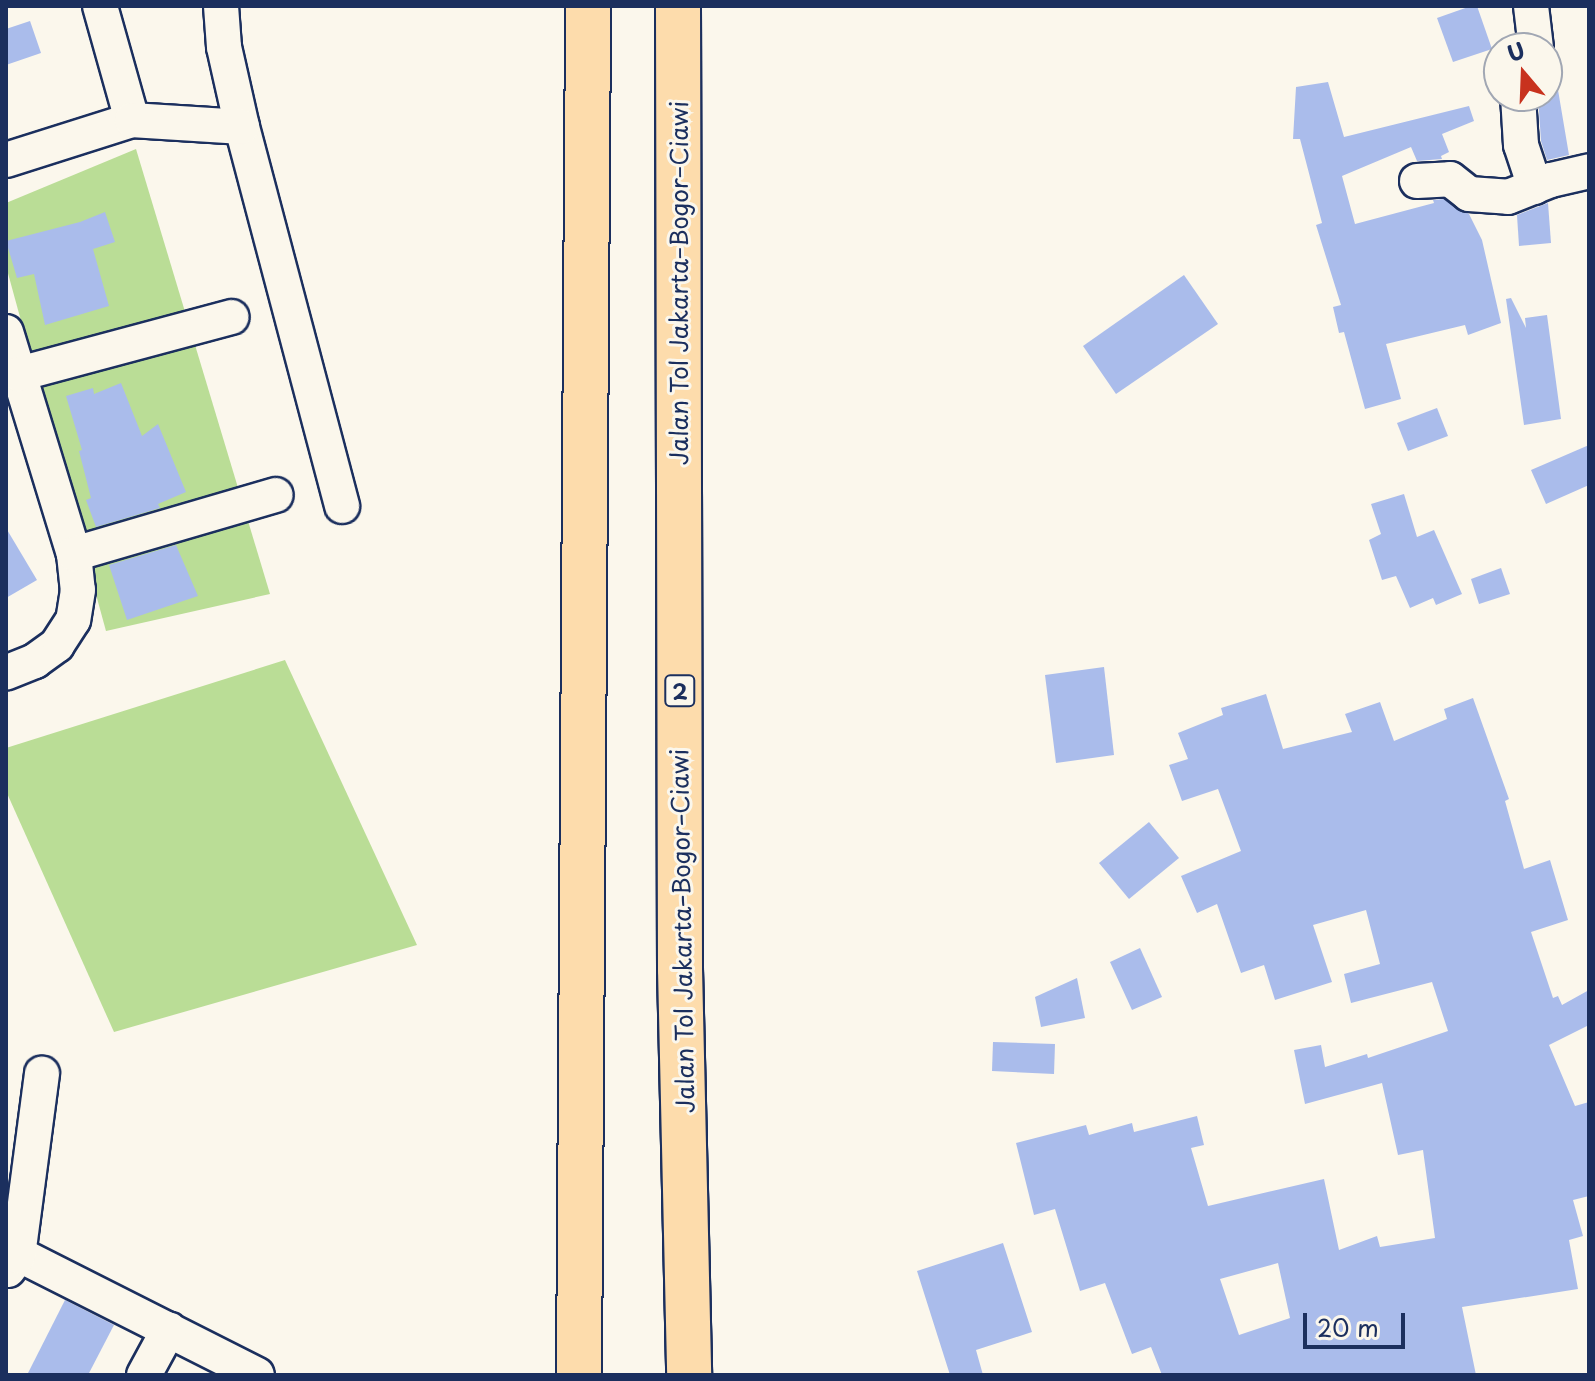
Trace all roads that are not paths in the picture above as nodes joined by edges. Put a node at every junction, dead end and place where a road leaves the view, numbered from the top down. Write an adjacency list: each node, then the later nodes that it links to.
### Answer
1 (100, 6): 8 (street)
2 (221, 6): 9 (street)
3 (588, 6): 26 (highway)
4 (678, 6): 27 (highway, Jalan Tol Jakarta–Bogor–Ciawi / 2)
5 (1531, 6): 6 (street)
6 (1534, 32)
7 (1519, 112): 13 (street)
8 (132, 120): 9 (street); 10 (street)
9 (242, 127): 18 (street)
10 (6, 160)
11 (1417, 181): 13 (street)
12 (1588, 182): 13 (street)
13 (1535, 187)
14 (232, 317): 16 (street)
15 (6, 332): 16 (street)
16 (17, 395): 19 (street)
17 (276, 495): 19 (street)
18 (342, 506)
19 (74, 554): 20 (street)
20 (6, 673)
21 (42, 1074): 22 (street)
22 (10, 1259): 23 (street)
23 (169, 1329): 24 (street); 25 (street)
24 (144, 1375)
25 (257, 1375)
26 (579, 1375)
27 (689, 1375)

